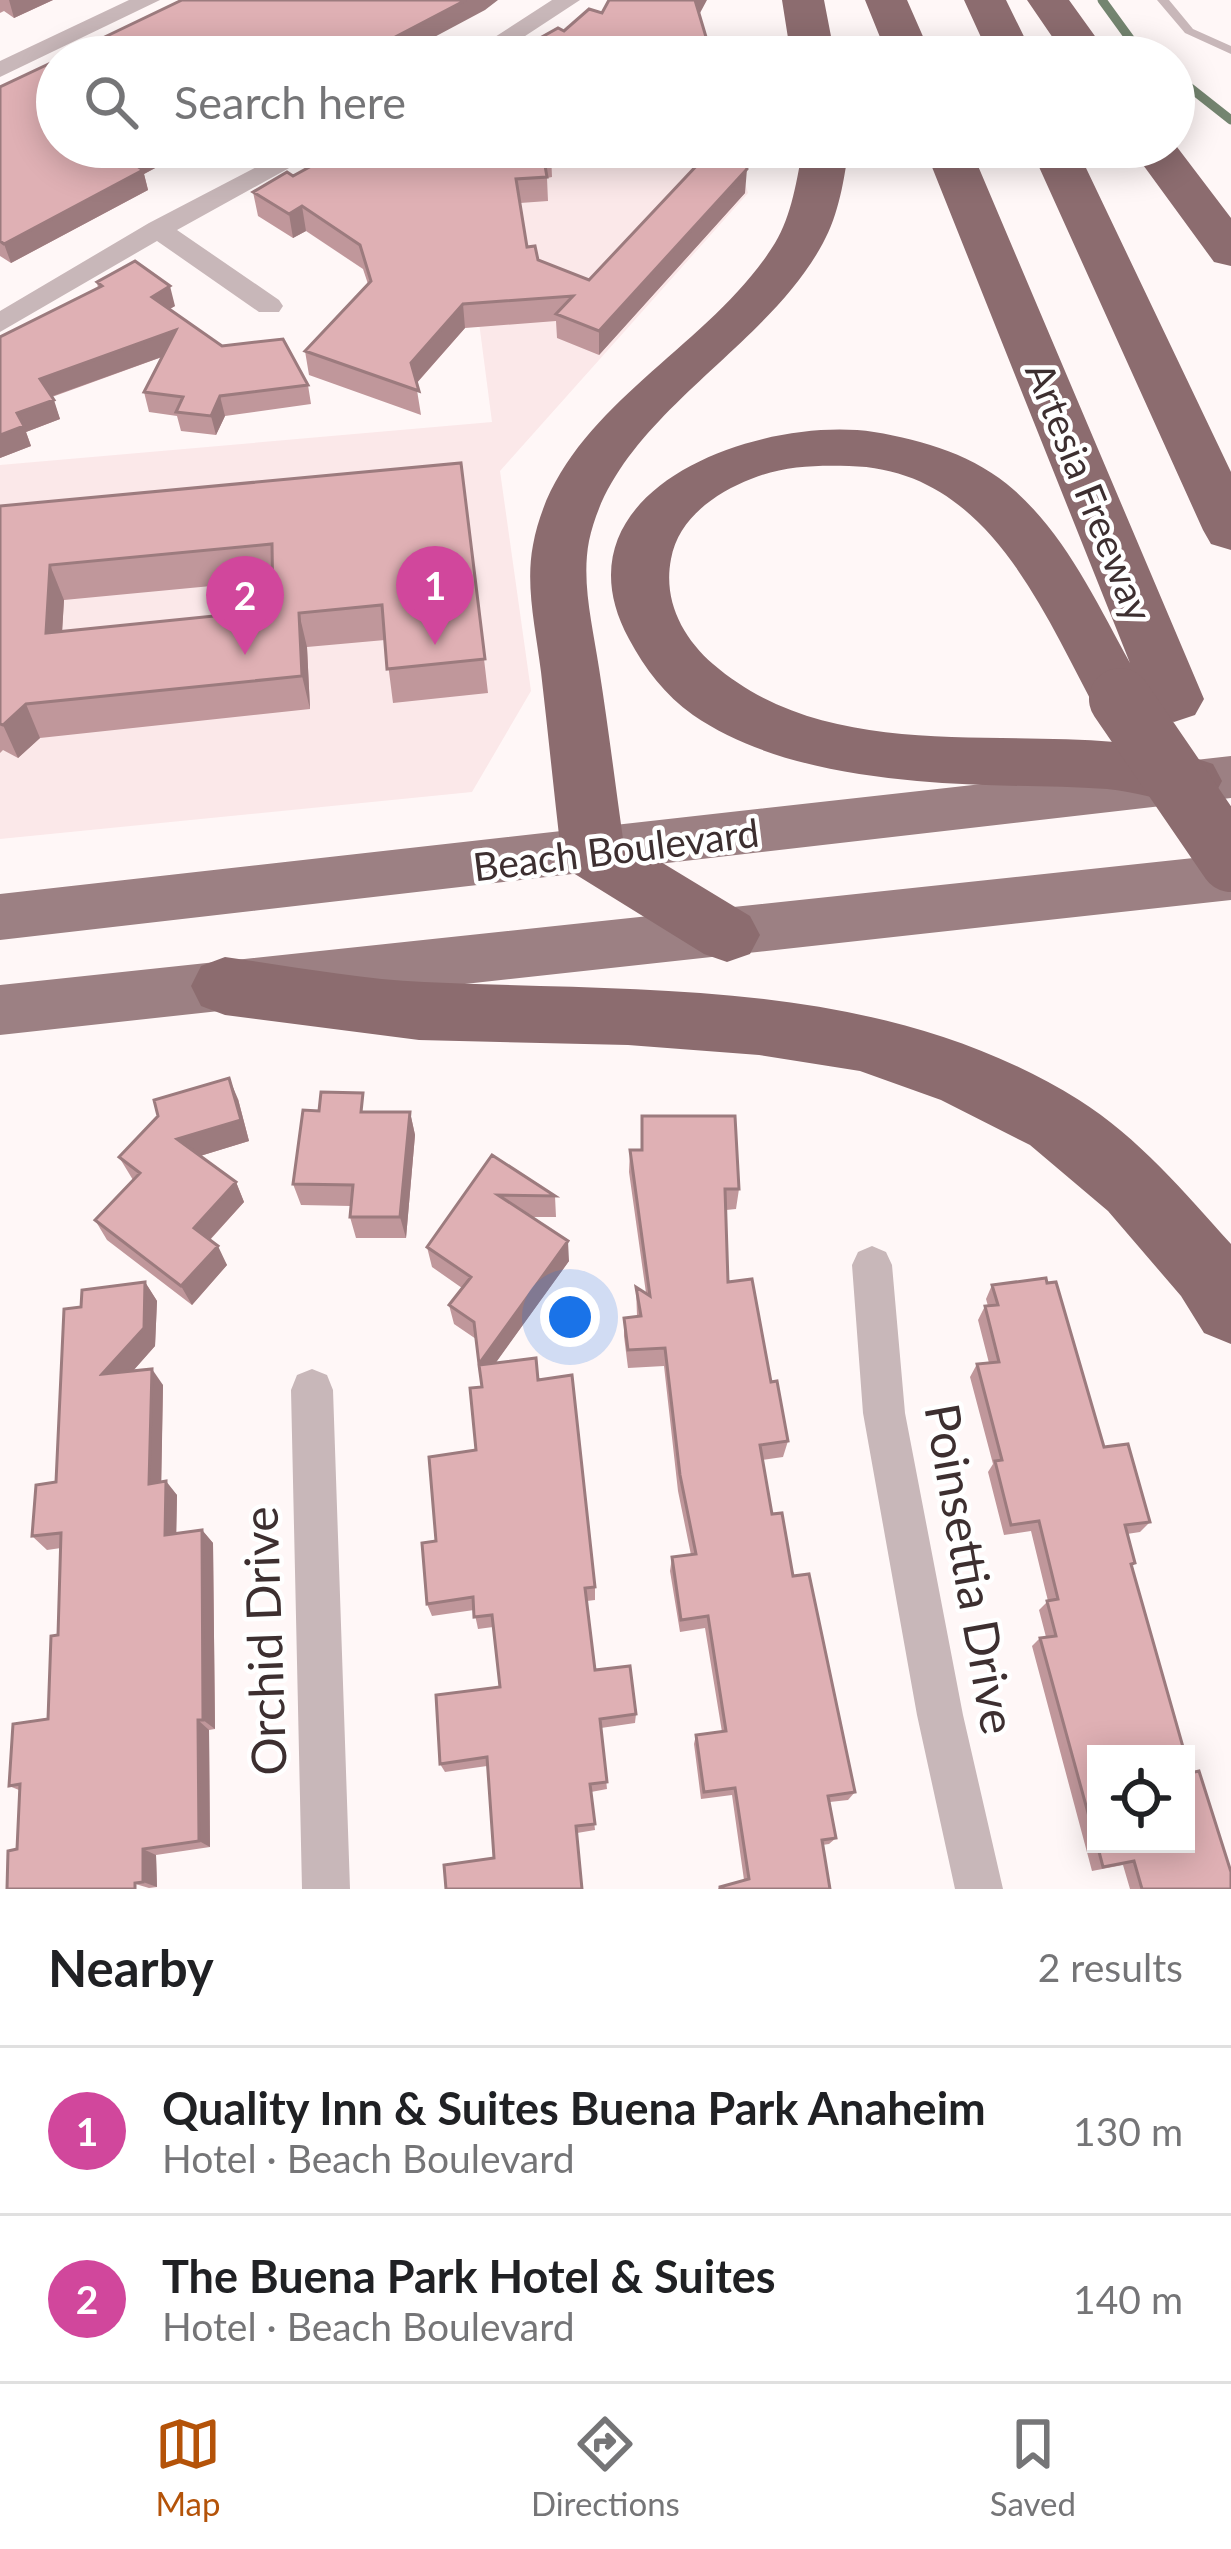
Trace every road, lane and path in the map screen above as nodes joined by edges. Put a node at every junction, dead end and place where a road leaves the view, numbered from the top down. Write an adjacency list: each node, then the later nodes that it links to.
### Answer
1 (146, 0): 8 (street)
2 (568, 0): 9 (street)
3 (803, 0): 10 (highway)
4 (886, 0): 11 (highway)
5 (985, 0): 12 (highway)
6 (1048, 0): 13 (highway)
7 (1163, 0): 14 (lane)
8 (71, 36)
9 (510, 36)
10 (809, 36)
11 (901, 36)
12 (1002, 36)
13 (1073, 36)
14 (1231, 50)
15 (36, 53): 16 (street)
16 (0, 70)
17 (275, 168): 22 (street)
18 (822, 168): 30 (highway)
19 (954, 168): 27 (highway, Artesia Freeway)
20 (1063, 168): 26 (highway)
21 (1169, 168): 23 (highway)
22 (158, 230): 24 (street); 25 (street)
23 (1231, 251)
24 (269, 305)
25 (0, 323)
26 (1231, 530)
27 (1147, 699): 28 (highway); 29 (highway, Artesia Freeway); 31 (highway, bridge)
28 (1211, 779): 30 (main road, Beach Boulevard)
29 (1231, 838)
30 (593, 853): 33 (main road, Beach Boulevard); 34 (highway)
31 (1231, 861)
32 (1231, 877): 34 (main road)
33 (0, 917)
34 (727, 935): 35 (main road)
35 (225, 986): 36 (main road); 38 (highway)
36 (0, 1010)
37 (872, 1265): 41 (street, Poinsettia Drive)
38 (1231, 1308)
39 (312, 1390): 40 (street, Orchid Drive)
40 (326, 1889)
41 (979, 1889)

